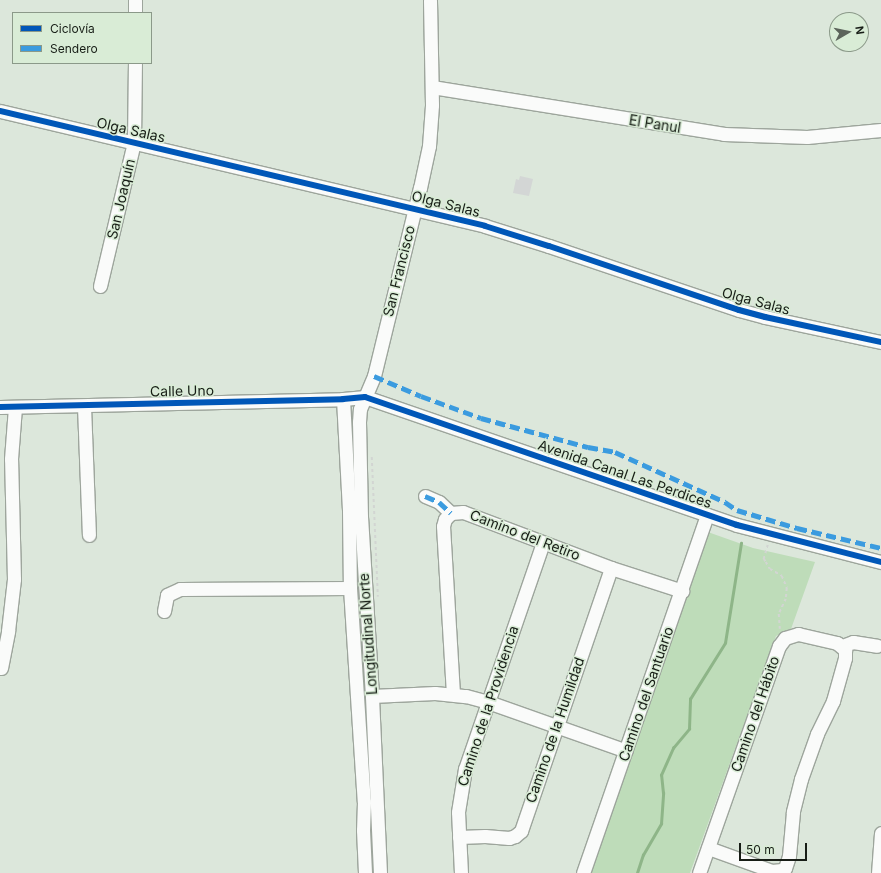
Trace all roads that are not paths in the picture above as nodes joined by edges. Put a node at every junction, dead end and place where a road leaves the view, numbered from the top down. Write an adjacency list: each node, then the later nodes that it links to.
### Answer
1 (135, 0): 3 (street)
2 (430, 0): 5 (street, San Francisco)
3 (135, 12)
4 (135, 64): 8 (street, San Joaquín)
5 (432, 87): 7 (street, El Panul); 9 (street, San Francisco)
6 (0, 111): 8 (street, Olga Salas)
7 (881, 130)
8 (134, 142): 9 (street, Olga Salas); 10 (street, San Joaquín)
9 (414, 208): 11 (street, Olga Salas); 12 (street, San Francisco)
10 (100, 286)
11 (881, 342)
12 (365, 397): 13 (street, Calle Uno); 19 (street, Avenida Canal Las Perdices); 31 (street, Longitudinal Norte)
13 (343, 399): 14 (street, Calle Uno); 24 (street, Longitudinal Norte)
14 (84, 406): 16 (street, Calle Uno); 20 (street)
15 (0, 407): 16 (street, Calle Uno)
16 (15, 407): 29 (street)
17 (425, 496): 18 (street)
18 (451, 513): 21 (street, Camino del Retiro); 30 (street, Camino del Retiro)
19 (707, 515): 22 (street, Avenida Canal Las Perdices); 25 (street, Camino del Santuario)
20 (89, 535)
21 (543, 543): 23 (street, Camino del Retiro); 32 (street, Camino de la Providencia)
22 (881, 562)
23 (611, 568): 25 (street, Camino del Retiro); 33 (street, Camino de la Humildad)
24 (350, 588): 26 (street); 39 (street, Longitudinal Norte)
25 (682, 591): 34 (street, Camino del Santuario)
26 (164, 611)
27 (842, 646): 28 (street, Camino del Hábito); 37 (street, Camino del Hábito); 38 (street)
28 (877, 646)
29 (1, 668)
30 (453, 694): 31 (street); 32 (street)
31 (372, 696): 40 (street, Longitudinal Norte)
32 (488, 702): 33 (street); 36 (street, Camino de la Providencia)
33 (556, 727): 34 (street); 36 (street, Camino de la Humildad)
34 (626, 751): 42 (street, Camino del Santuario)
35 (881, 833): 44 (street)
36 (459, 837): 41 (street, Camino de la Providencia)
37 (708, 848): 38 (street); 43 (street, Camino del Hábito)
38 (778, 872)
39 (365, 873)
40 (380, 873)
41 (460, 873)
42 (583, 873)
43 (700, 873)
44 (878, 873)

